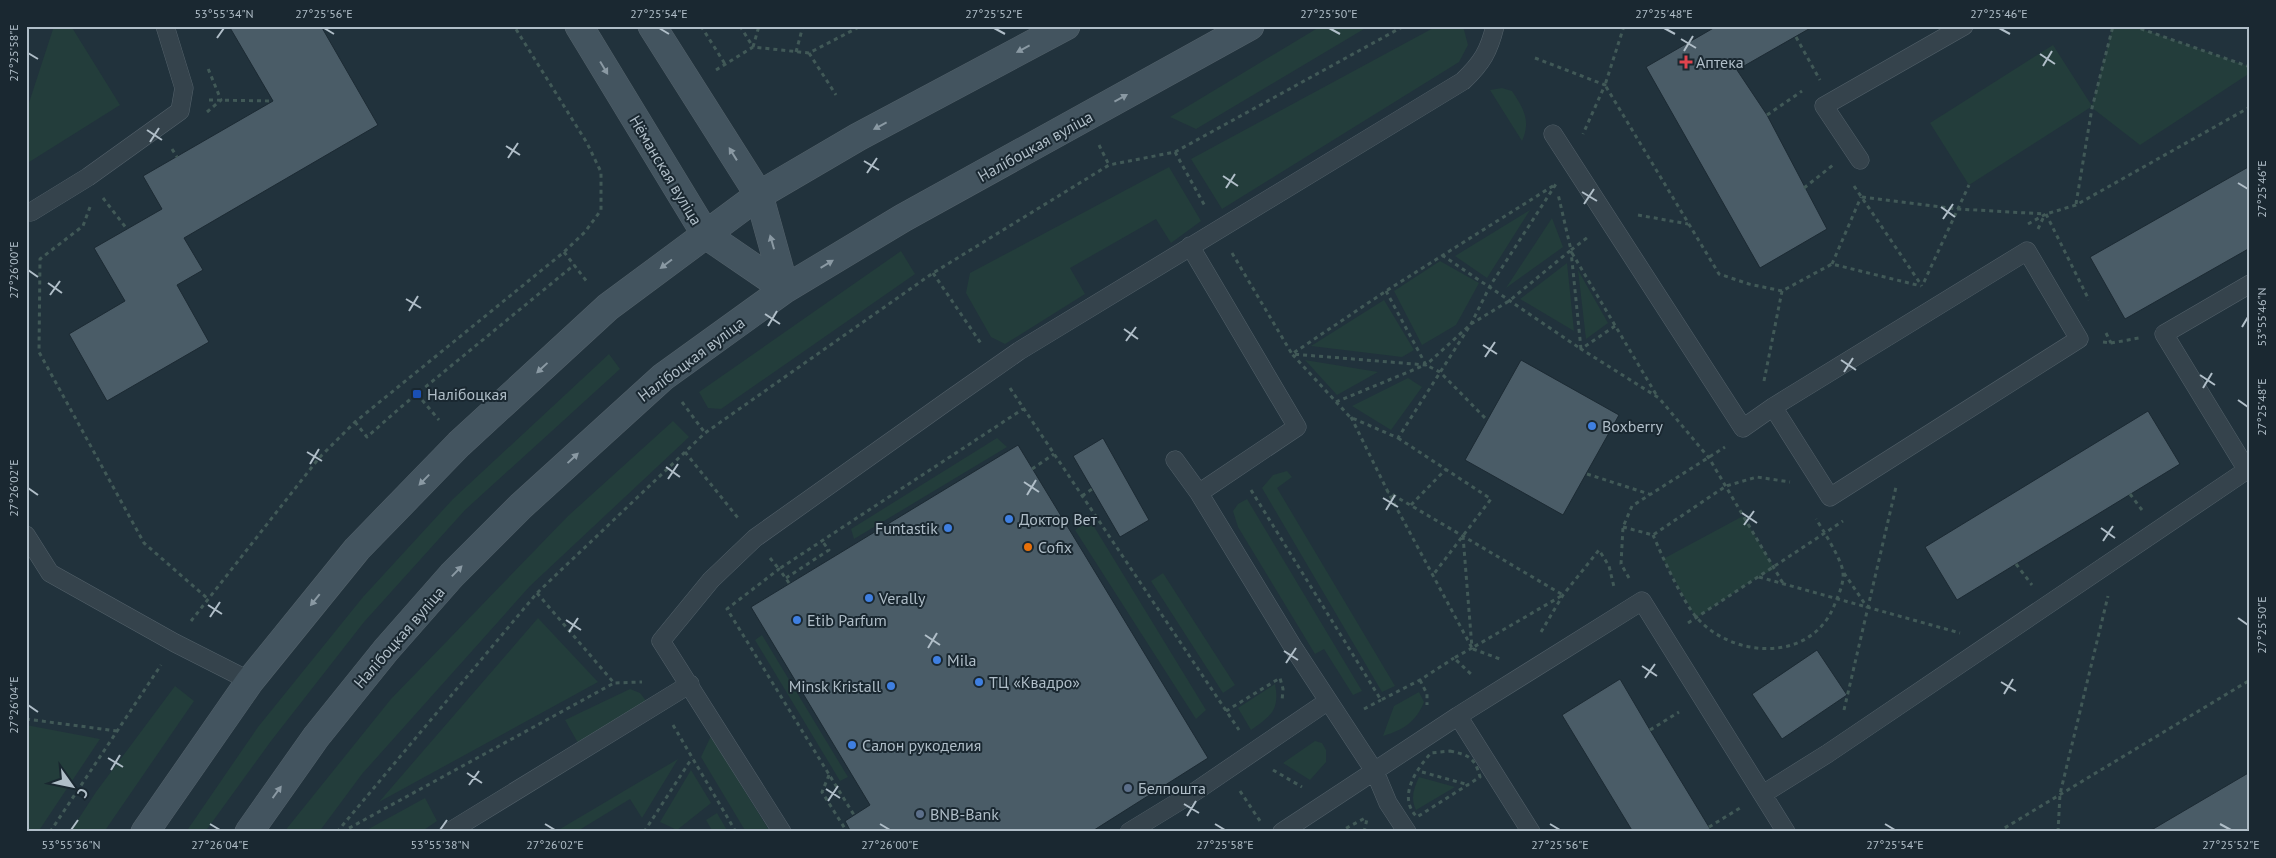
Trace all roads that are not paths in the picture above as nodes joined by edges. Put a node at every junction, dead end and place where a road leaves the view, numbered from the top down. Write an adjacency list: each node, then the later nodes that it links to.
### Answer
1 (165, 26): 11 (lane)
2 (579, 26): 12 (main road, Нёманская вуліца, one-way to 12)
3 (652, 26): 10 (main road, one-way to 3)
4 (1066, 26): 10 (main road, one-way to 10)
5 (1250, 26): 15 (main road, Налібоцкая вуліца, one-way to 5)
6 (1495, 26): 13 (lane)
7 (1964, 26): 9 (lane)
8 (1553, 134): 16 (lane)
9 (1860, 160)
10 (759, 195): 12 (main road); 15 (main road, one-way to 10)
11 (30, 212)
12 (706, 234): 15 (main road, Нёманская вуліца); 20 (main road, one-way to 20)
13 (1190, 246): 18 (lane); 21 (lane)
14 (2250, 284): 25 (lane)
15 (785, 289): 27 (main road, Налібоцкая вуліца, one-way to 15)
16 (1773, 407): 16 (lane)
17 (1175, 460): 18 (lane)
18 (1199, 494): 22 (lane)
19 (26, 536): 20 (lane)
20 (250, 681): 26 (main road)
21 (690, 684): 28 (lane); 29 (lane)
22 (1328, 701): 24 (lane); 30 (lane)
23 (1458, 716): 24 (lane); 25 (lane); 33 (lane)
24 (1375, 772): 31 (lane); 32 (lane)
25 (1763, 794): 34 (lane)
26 (145, 832)
27 (249, 832)
28 (449, 832)
29 (782, 832)
30 (1129, 832)
31 (1282, 832)
32 (1406, 832)
33 (1530, 832)
34 (1786, 832)

